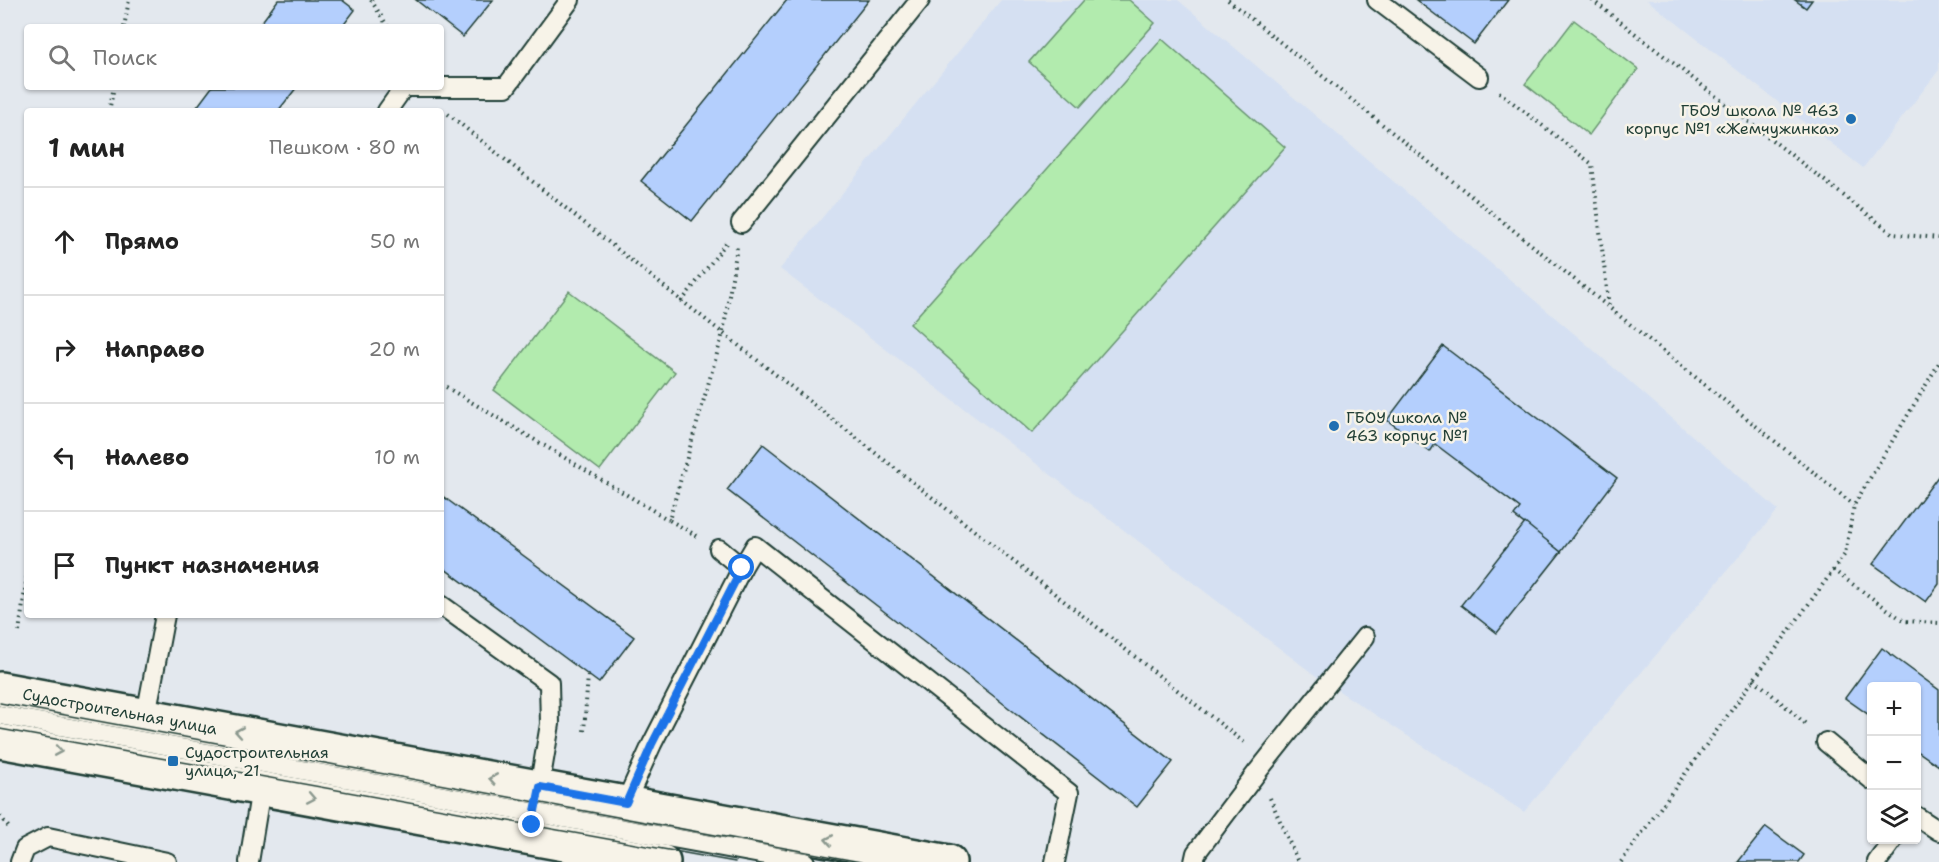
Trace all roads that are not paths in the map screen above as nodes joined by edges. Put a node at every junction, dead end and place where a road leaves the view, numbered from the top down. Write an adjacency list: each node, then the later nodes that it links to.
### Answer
1 (570, 0): 5 (lane)
2 (920, 0): 8 (lane)
3 (1377, 0): 4 (lane)
4 (1479, 77)
5 (444, 87)
6 (402, 90): 7 (lane)
7 (389, 108)
8 (741, 223)
9 (719, 549): 10 (lane)
10 (742, 568): 23 (lane); 33 (lane)
11 (444, 608): 21 (lane)
12 (164, 618): 16 (lane)
13 (1365, 637): 34 (lane)
14 (0, 689): 16 (street, Судостроительная улица)
15 (0, 715): 21 (lane)
16 (146, 716): 21 (street, Судостроительная улица, one-way to 16)
17 (0, 741): 20 (street, Судостроительная улица, one-way to 20)
18 (1826, 742): 19 (lane)
19 (1867, 776)
20 (261, 788): 21 (street, Судостроительная улица, one-way to 21); 29 (lane)
21 (535, 813): 23 (street, Судостроительная улица); 23 (street, Судостроительная улица)
22 (1921, 819): 24 (lane)
23 (617, 828): 26 (street, Судостроительная улица, one-way to 23); 30 (street, Судостроительная улица); 31 (lane)
24 (1939, 831)
25 (1890, 844): 35 (lane)
26 (868, 855): 32 (street, Судостроительная улица)
27 (20, 862): 28 (lane)
28 (167, 862)
29 (249, 862)
30 (663, 862)
31 (805, 862)
32 (949, 862)
33 (1055, 862)
34 (1194, 862)
35 (1877, 862)

